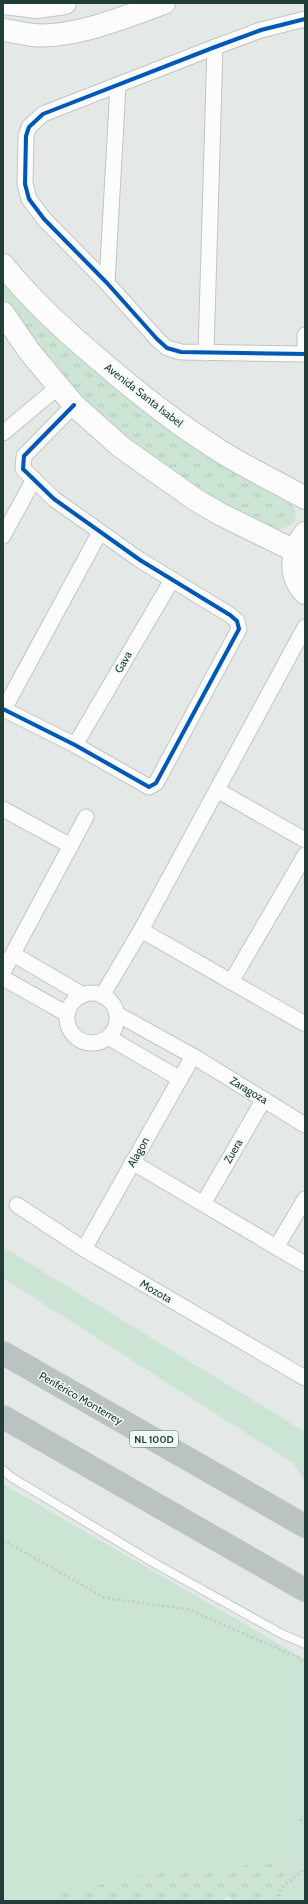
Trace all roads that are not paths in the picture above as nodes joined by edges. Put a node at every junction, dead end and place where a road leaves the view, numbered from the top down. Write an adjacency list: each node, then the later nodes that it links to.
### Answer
1 (4, 3): 2 (street)
2 (65, 3)
3 (164, 3): 4 (street)
4 (142, 7): 6 (street)
5 (305, 19): 7 (street)
6 (3, 30)
7 (215, 47): 8 (street); 13 (street)
8 (118, 85): 10 (street); 10 (street)
9 (3, 265): 19 (street, Avenida Santa Isabel)
10 (107, 283): 13 (street)
11 (3, 313): 15 (street)
12 (305, 335): 14 (street)
13 (206, 353): 14 (street)
14 (305, 354)
15 (58, 387): 16 (street); 17 (street)
16 (74, 405): 18 (street); 22 (street)
17 (3, 433)
18 (34, 480): 20 (street); 21 (street)
19 (305, 498)
20 (100, 532): 23 (street); 26 (street)
21 (3, 536)
22 (300, 542): 24 (street)
23 (172, 580): 27 (street, Gava); 27 (street)
24 (305, 593)
25 (305, 627): 28 (street)
26 (4, 709): 27 (street)
27 (74, 745)
28 (217, 790): 31 (street); 34 (street)
29 (3, 809): 32 (street)
30 (86, 817): 32 (street)
31 (305, 840)
32 (71, 846): 35 (street)
33 (305, 855): 38 (street)
34 (141, 930): 38 (street); 40 (street)
35 (13, 954): 36 (street); 39 (street)
36 (3, 972)
37 (3, 978): 41 (street)
38 (231, 982): 43 (street)
39 (83, 995): 40 (street); 41 (street)
40 (102, 996): 42 (street)
41 (67, 1014): 44 (street)
42 (117, 1014): 44 (street); 45 (street, Zaragoza)
43 (304, 1022)
44 (108, 1037): 46 (street)
45 (193, 1056): 46 (street, Alagon); 47 (street, Zaragoza)
46 (180, 1079): 49 (street, Alagon)
47 (264, 1099): 48 (street, Zaragoza); 51 (street, Zuera)
48 (305, 1125)
49 (132, 1162): 51 (street); 54 (street, Alagon)
50 (305, 1199): 53 (street)
51 (203, 1204): 53 (street)
52 (17, 1205): 54 (street, Mozota)
53 (277, 1246): 55 (street)
54 (84, 1249): 57 (street, Mozota)
55 (305, 1264)
56 (3, 1353): 60 (highway, Periférico Monterrey / NL 100D)
57 (303, 1371)
58 (3, 1417): 61 (highway)
59 (3, 1470): 62 (lane)
60 (305, 1526)
61 (305, 1590)
62 (305, 1644)

